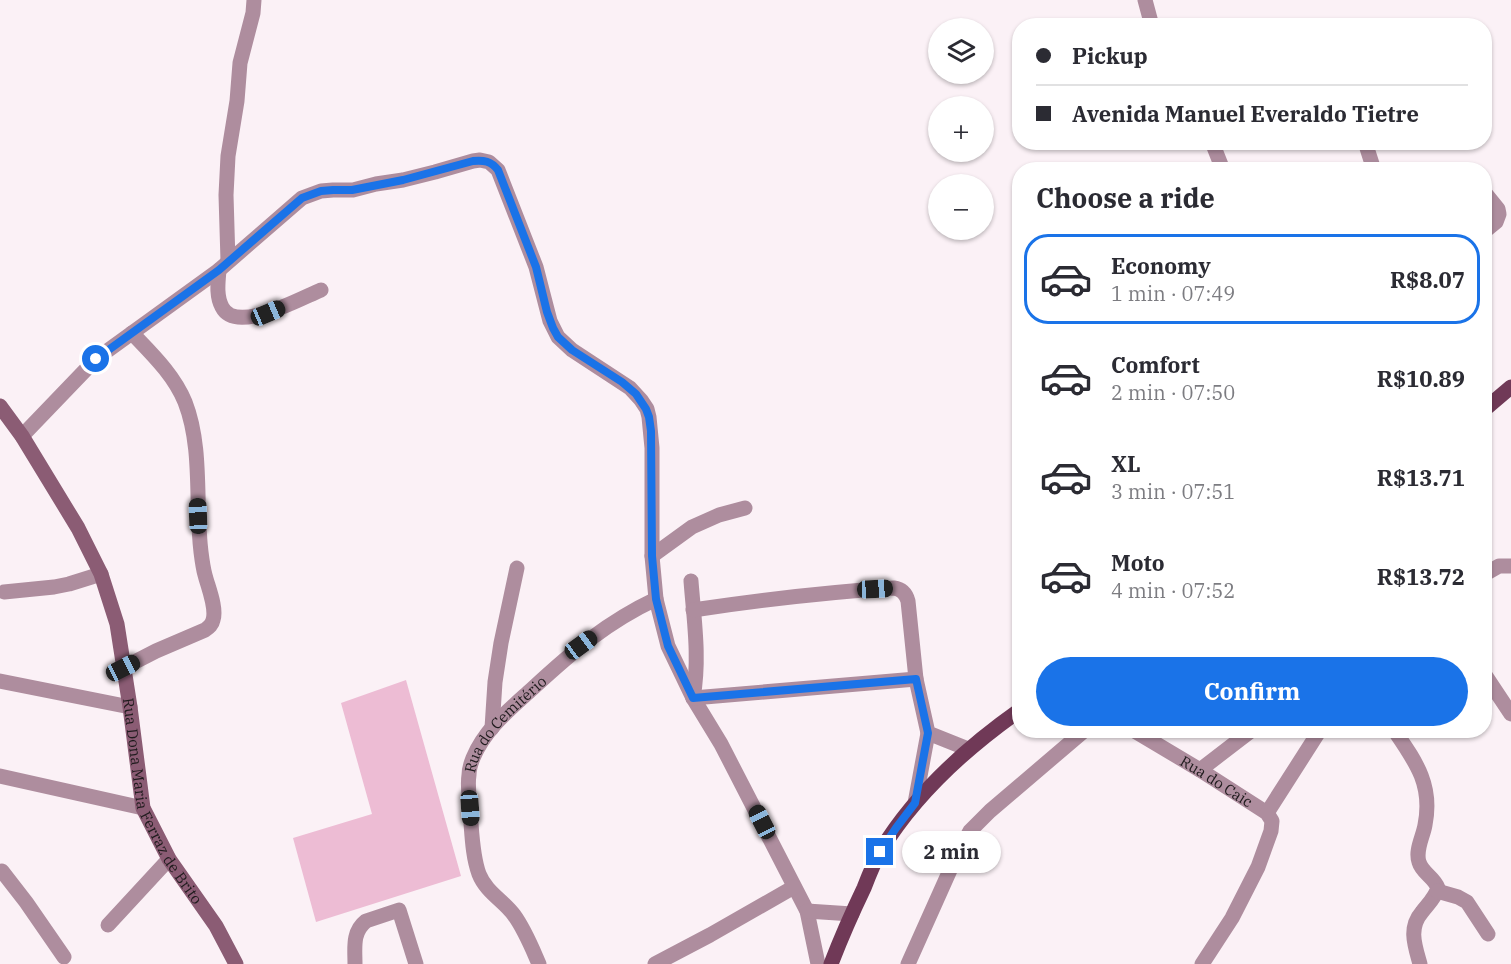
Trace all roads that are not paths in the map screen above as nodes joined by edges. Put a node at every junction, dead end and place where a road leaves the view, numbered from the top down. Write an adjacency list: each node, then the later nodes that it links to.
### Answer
1 (254, 0): 6 (street)
2 (1145, 0): 3 (street)
3 (1150, 18)
4 (1492, 202): 5 (street)
5 (1492, 226)
6 (224, 265): 7 (street); 8 (street); 14 (street)
7 (321, 290)
8 (132, 333): 12 (street); 23 (street)
9 (1511, 387): 10 (main road)
10 (1492, 401)
11 (0, 406): 12 (street, Rua Dona Maria Ferraz de Brito)
12 (22, 436): 18 (street, Rua Dona Maria Ferraz de Brito)
13 (745, 508): 14 (street)
14 (652, 556): 21 (street)
15 (1510, 566): 17 (street)
16 (517, 568): 31 (street)
17 (1492, 569)
18 (101, 574): 20 (street); 23 (street, Rua Dona Maria Ferraz de Brito)
19 (691, 581): 22 (street)
20 (4, 592)
21 (656, 599): 27 (street); 31 (street, Rua do Cemitério)
22 (693, 610): 24 (street); 27 (street)
23 (123, 668): 28 (street, Rua Dona Maria Ferraz de Brito)
24 (916, 679): 27 (street); 32 (street)
25 (0, 681): 28 (street)
26 (1492, 686): 29 (street)
27 (693, 698): 46 (street)
28 (130, 707): 42 (street, Rua Dona Maria Ferraz de Brito)
29 (1511, 714)
30 (1012, 716): 38 (main road)
31 (492, 728): 56 (street, Rua do Cemitério)
32 (928, 733): 38 (street); 41 (street)
33 (1076, 738): 60 (street)
34 (1146, 738): 39 (street, Rua do Caic)
35 (1242, 738): 39 (street)
36 (1315, 738): 43 (street)
37 (1400, 738): 47 (street)
38 (968, 749): 41 (main road)
39 (1200, 770): 43 (street, Rua do Caic)
40 (0, 776): 42 (street)
41 (915, 803): 49 (main road)
42 (143, 808): 44 (street, Rua Dona Maria Ferraz de Brito)
43 (1267, 813): 61 (street)
44 (170, 859): 50 (street); 53 (street, Rua Dona Maria Ferraz de Brito)
45 (1, 871): 52 (street)
46 (794, 887): 48 (street); 57 (street)
47 (1437, 891): 51 (street); 62 (street)
48 (807, 911): 49 (street); 58 (street)
49 (852, 914): 59 (main road)
50 (108, 925)
51 (1488, 934)
52 (64, 957)
53 (236, 964)
54 (355, 964): 55 (street)
55 (416, 964)
56 (539, 964)
57 (655, 964)
58 (818, 964)
59 (831, 964)
60 (908, 964)
61 (1202, 964)
62 (1420, 964)

